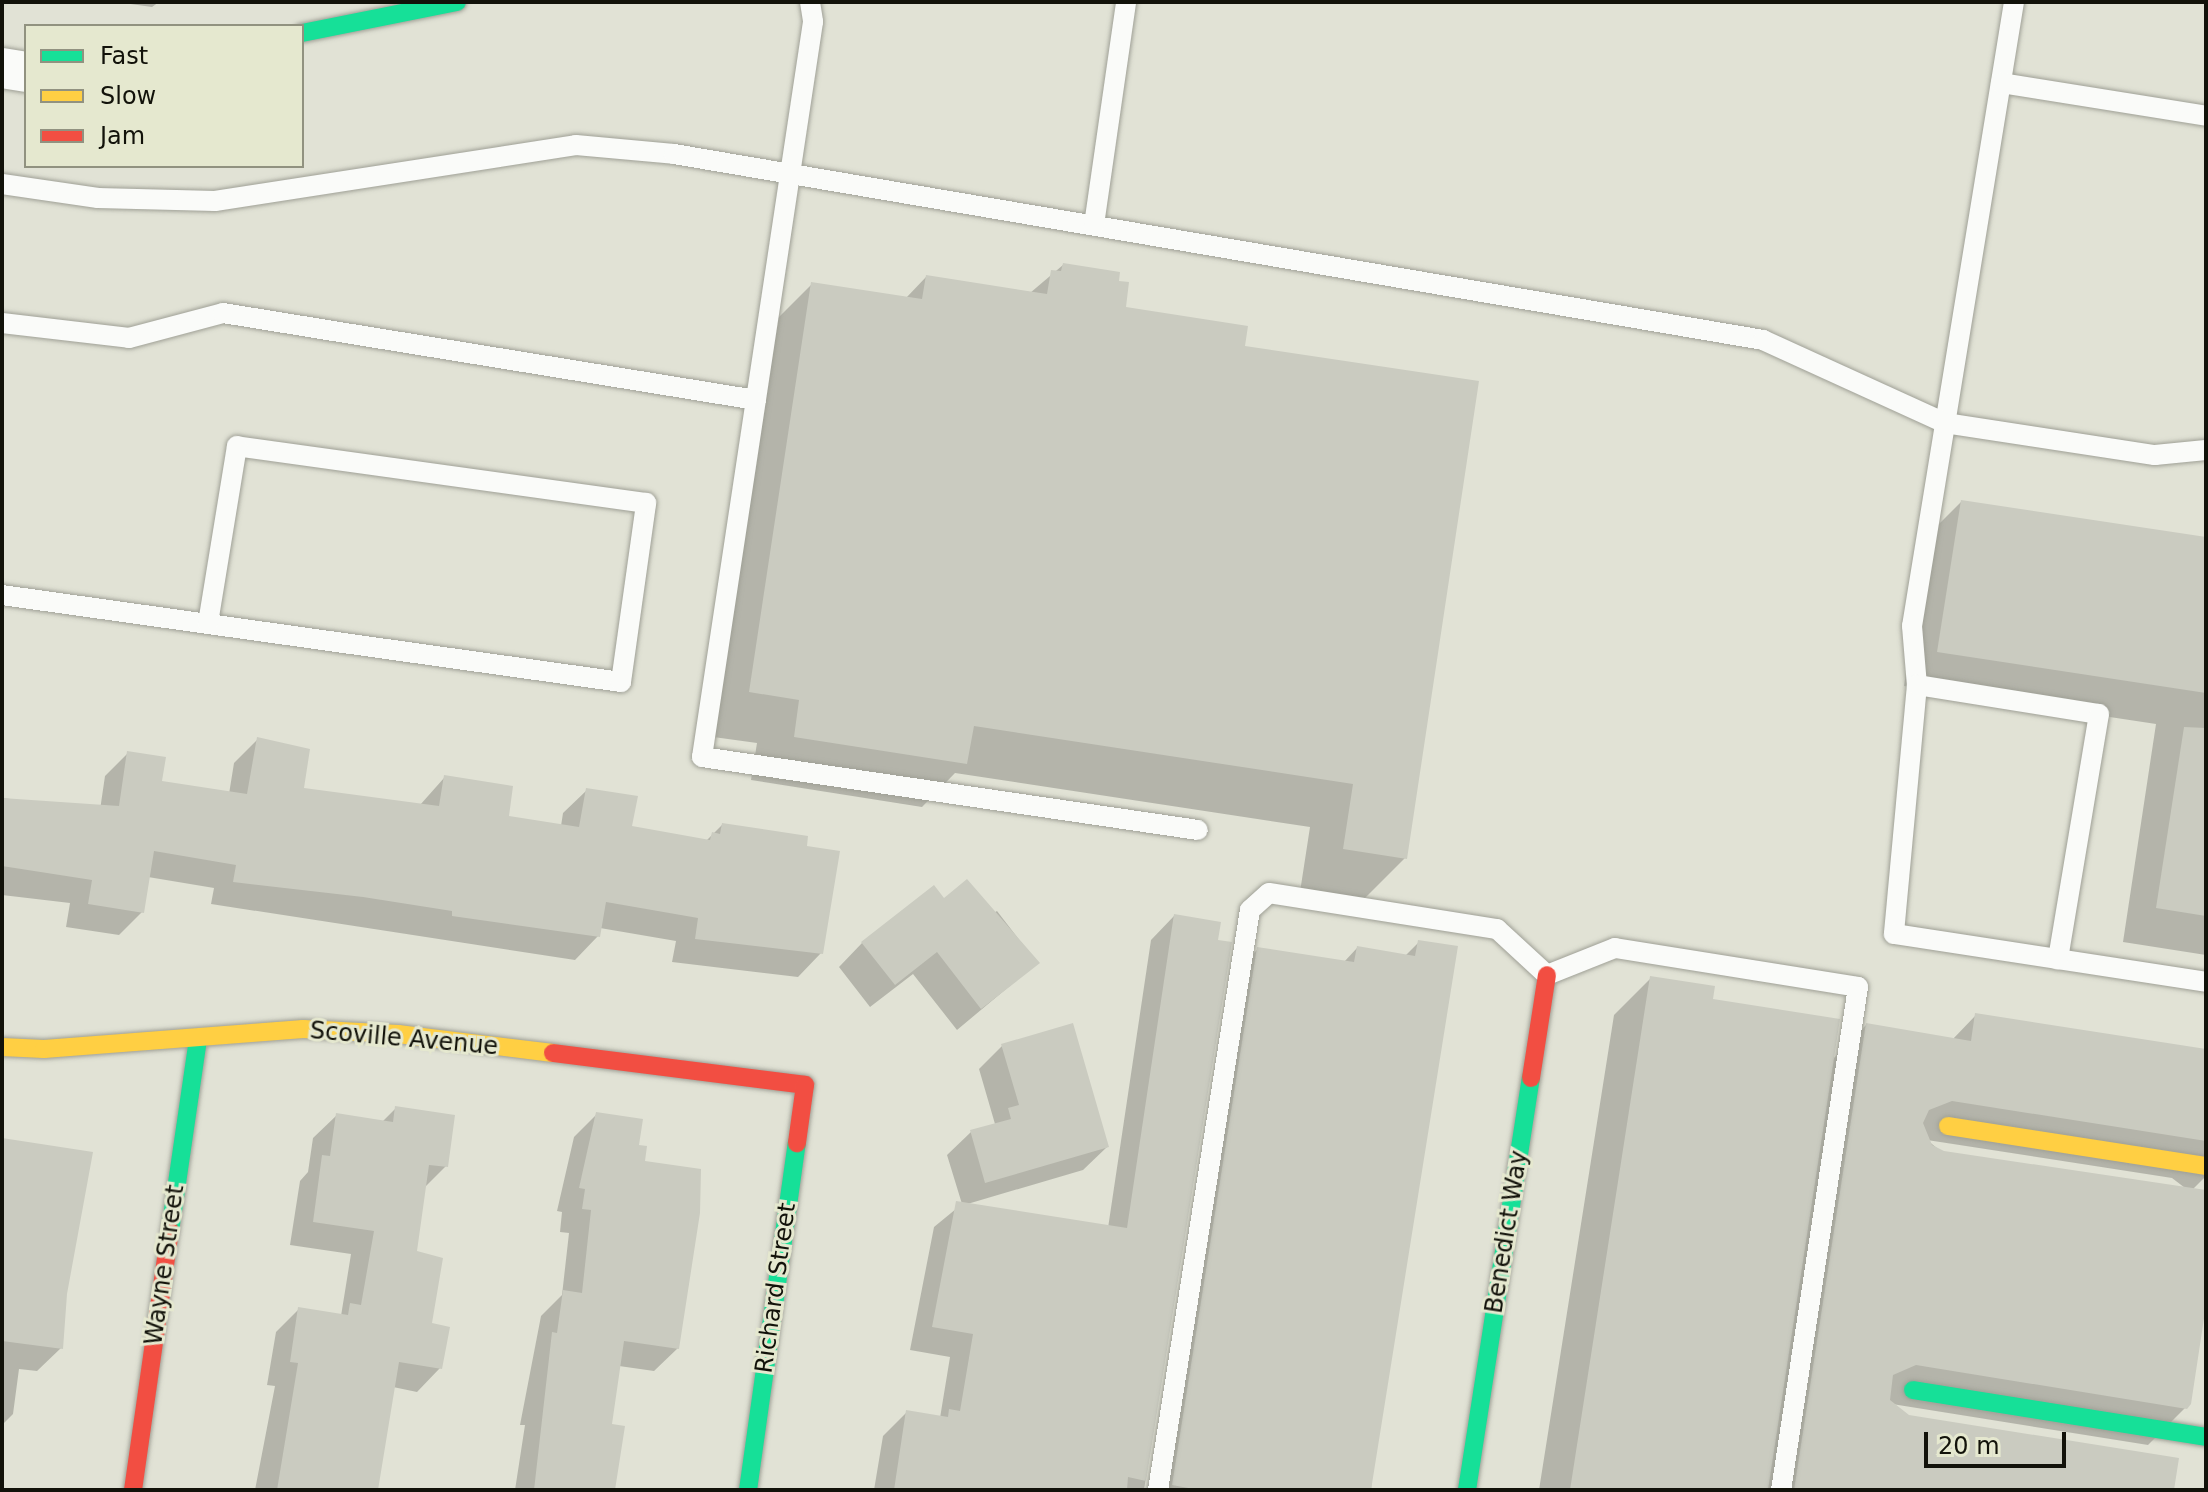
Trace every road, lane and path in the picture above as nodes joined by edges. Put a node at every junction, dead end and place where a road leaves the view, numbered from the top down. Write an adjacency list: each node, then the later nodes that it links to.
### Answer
1 (457, 2): 5 (street)
2 (810, 2): 10 (lane)
3 (1126, 2): 12 (lane)
4 (2014, 2): 8 (lane)
5 (304, 33)
6 (2, 68): 7 (street)
7 (24, 72)
8 (2001, 83): 9 (lane); 15 (lane)
9 (2206, 116)
10 (790, 177): 11 (lane); 12 (lane); 14 (lane)
11 (2, 184)
12 (1094, 225): 15 (lane)
13 (2, 323): 14 (lane)
14 (756, 400): 20 (lane)
15 (1945, 423): 16 (lane); 19 (lane)
16 (2206, 450)
17 (2, 595): 18 (lane)
18 (208, 624): 18 (lane)
19 (1917, 685): 21 (lane); 21 (lane)
20 (1198, 830)
21 (2058, 960): 23 (lane)
22 (1547, 975): 33 (lane); 34 (street, Benedict Way); 35 (lane)
23 (2206, 982)
24 (198, 1040): 25 (street, Scoville Avenue); 26 (street, Scoville Avenue); 31 (street, Wayne Street)
25 (2, 1047)
26 (805, 1085): 32 (street, Richard Street)
27 (1948, 1126): 28 (street)
28 (2206, 1166)
29 (1913, 1390): 30 (street)
30 (2206, 1437)
31 (133, 1490)
32 (748, 1490)
33 (1158, 1490)
34 (1467, 1490)
35 (1781, 1490)

